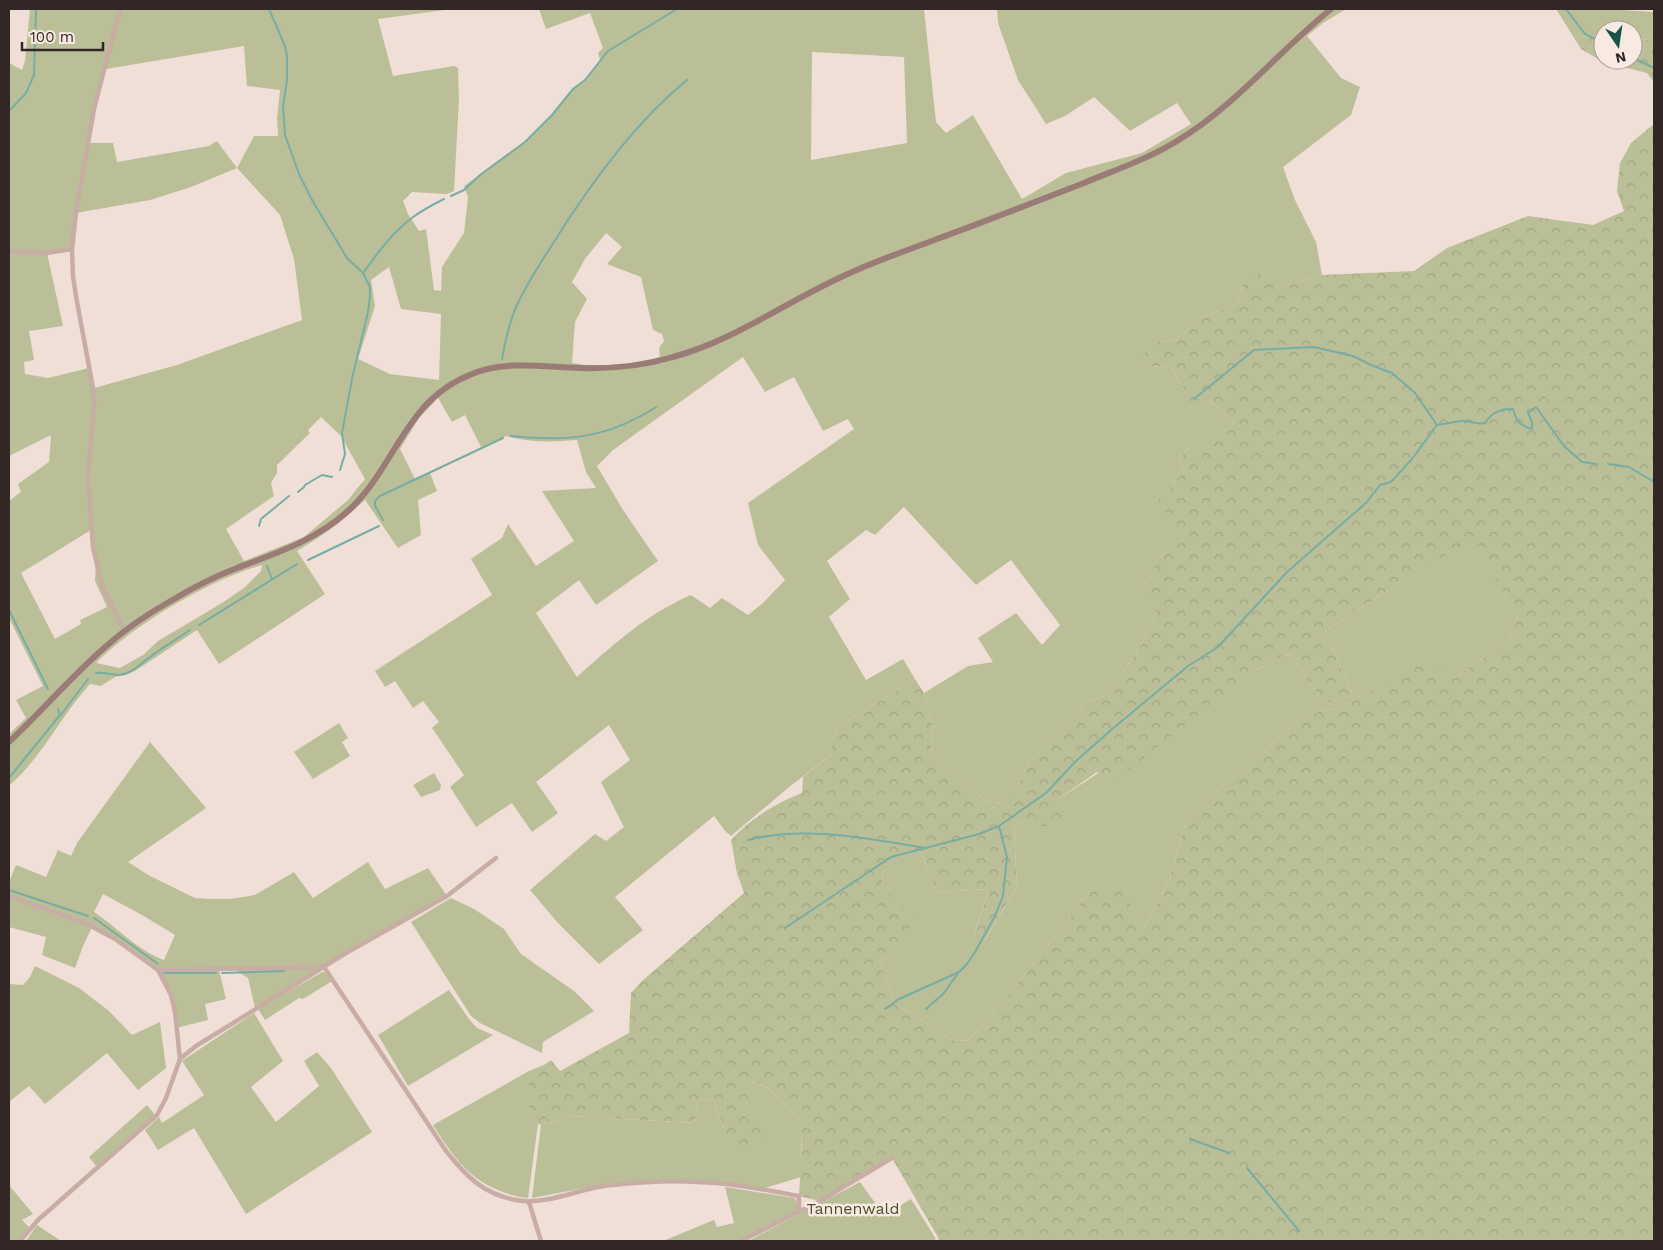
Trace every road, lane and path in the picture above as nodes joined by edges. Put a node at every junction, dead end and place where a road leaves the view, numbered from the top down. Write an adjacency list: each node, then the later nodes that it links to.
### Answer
1 (120, 9): 3 (street)
2 (1331, 9): 5 (street)
3 (72, 249): 4 (street); 5 (street)
4 (9, 251)
5 (124, 631): 6 (street)
6 (9, 742)
7 (496, 858): 9 (street)
8 (9, 896): 10 (street)
9 (324, 967): 10 (street); 11 (street); 13 (street)
10 (158, 970): 11 (street)
11 (180, 1058): 15 (street)
12 (892, 1158): 14 (street)
13 (529, 1202): 14 (street); 16 (street)
14 (799, 1211): 17 (street)
15 (20, 1241)
16 (541, 1241)
17 (741, 1241)

